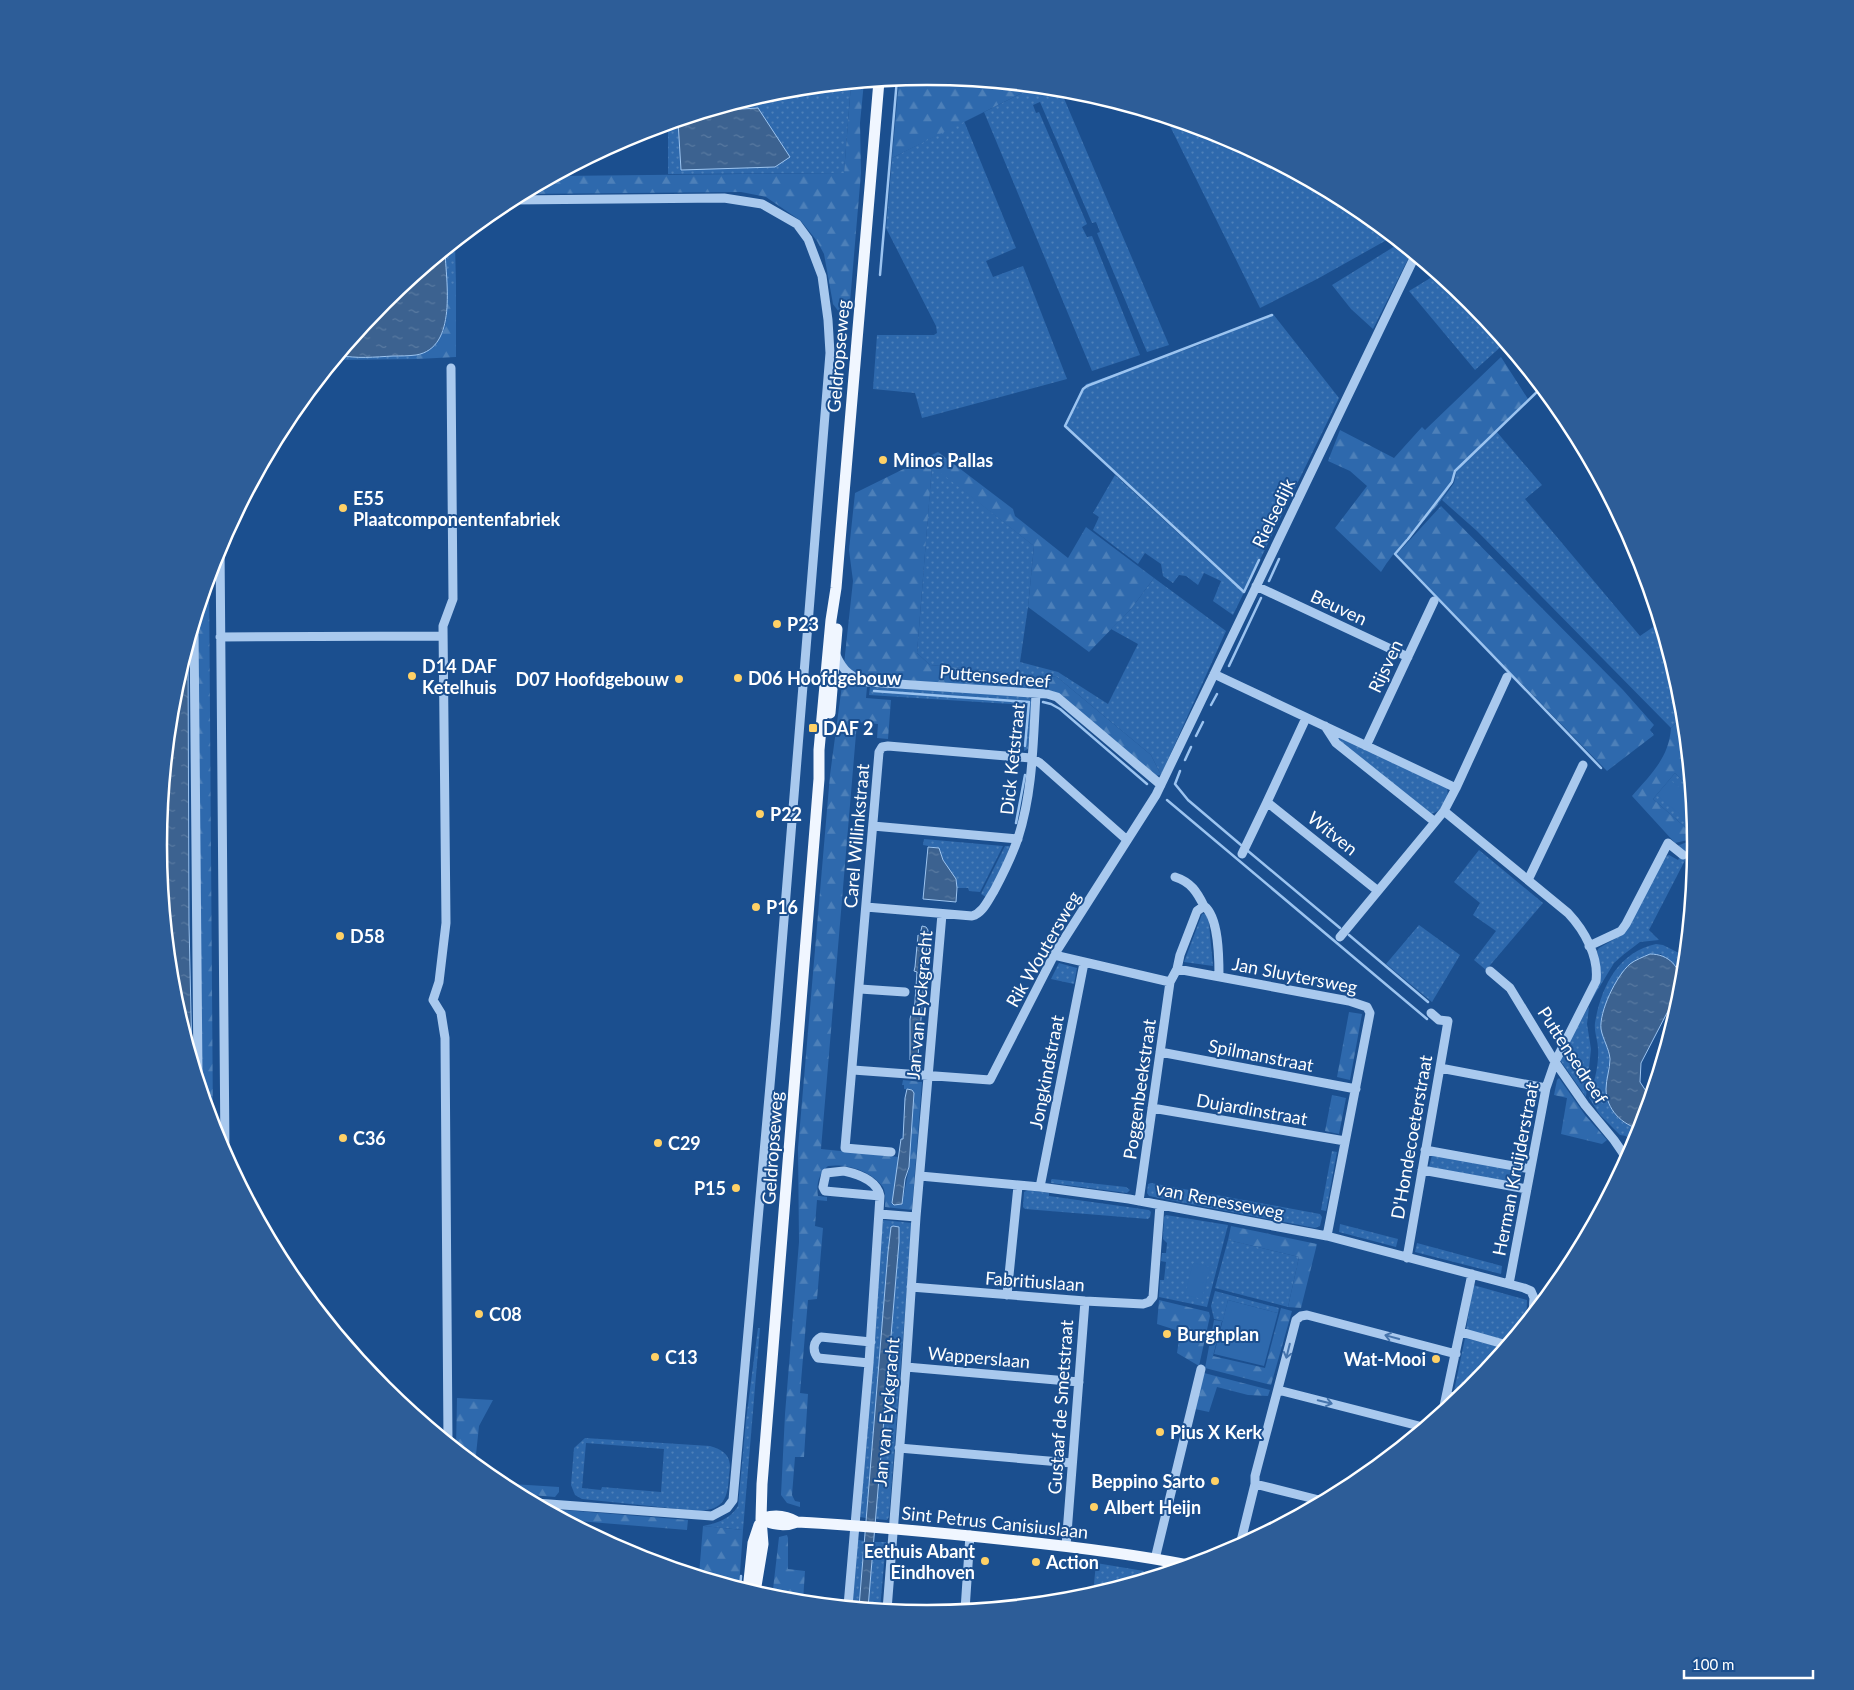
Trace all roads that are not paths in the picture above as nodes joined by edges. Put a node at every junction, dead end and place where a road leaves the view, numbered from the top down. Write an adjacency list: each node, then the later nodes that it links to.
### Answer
1 (878, 87): 7 (main road, Geldropseweg)
2 (526, 200): 100 (street)
3 (1413, 261): 6 (street, Rielsedijk)
4 (451, 368): 9 (street)
5 (220, 567): 10 (street)
6 (1256, 586): 13 (street, Beuven); 14 (street, Rielsedijk)
7 (836, 588): 12 (main road, Geldropseweg); 22 (main road, Geldropseweg)
8 (1434, 601): 13 (street, Rijsven)
9 (443, 636): 10 (street); 95 (street)
10 (220, 637): 59 (street)
11 (194, 644): 51 (street)
12 (836, 655): 16 (street, Puttensedreef); 22 (main road, Geldropseweg)
13 (1408, 657): 19 (street, Rijsven)
14 (1214, 674): 17 (street); 23 (street, Rielsedijk)
15 (1507, 677): 24 (street)
16 (1036, 694): 20 (street, Dick Ketstraat); 23 (street, Puttensedreef)
17 (1306, 718): 18 (street); 25 (street)
18 (1326, 726): 19 (street); 27 (street)
19 (1366, 746): 24 (street)
20 (1031, 758): 28 (street, Carel Willinkstraat); 29 (street, Dick Ketstraat); 30 (street)
21 (1583, 765): 34 (street)
22 (819, 780): 101 (main road, Geldropseweg)
23 (1161, 785): 30 (street, Rik Woutersweg)
24 (1456, 788): 26 (street)
25 (1267, 802): 31 (street); 35 (street, Witven)
26 (1444, 811): 27 (street); 34 (street)
27 (1435, 822): 35 (street)
28 (873, 826): 29 (street); 37 (street, Carel Willinkstraat)
29 (1018, 839): 38 (street, Dick Ketstraat)
30 (1127, 840): 41 (street, Rik Woutersweg)
31 (1242, 854)
32 (1683, 855): 40 (street)
33 (1175, 877): 36 (street)
34 (1528, 880): 40 (street)
35 (1378, 890): 39 (street)
36 (1204, 906): 43 (street); 45 (street)
37 (866, 907): 38 (street, Dick Ketstraat); 47 (street, Carel Willinkstraat)
38 (942, 914): 55 (street, Jan van Eyckgracht)
39 (1340, 937)
40 (1589, 946): 52 (street)
41 (1054, 955): 42 (street); 55 (street, Rik Woutersweg)
42 (1084, 963): 46 (street); 68 (street, Jongkindstraat)
43 (1177, 969): 45 (street, Jan Sluytersweg); 46 (street)
44 (1490, 971): 52 (street, Puttensedreef)
45 (1219, 976): 57 (street, Jan Sluytersweg)
46 (1170, 982): 50 (street, Poggenbeekstraat)
47 (860, 989): 48 (street); 54 (street, Carel Willinkstraat)
48 (905, 992)
49 (1431, 1013): 53 (street, D'Hondecoeterstraat)
50 (1160, 1052): 57 (street, Spilmanstraat); 58 (street, Poggenbeekstraat)
51 (198, 1058)
52 (1555, 1062): 56 (street, Herman Kruijderstraat); 63 (street, Puttensedreef)
53 (1440, 1068): 56 (street); 61 (street, D'Hondecoeterstraat)
54 (853, 1070): 55 (street); 62 (street, Carel Willinkstraat)
55 (930, 1076): 66 (street, Jan van Eyckgracht)
56 (1546, 1088): 64 (street, Herman Kruijderstraat)
57 (1356, 1089): 60 (street, Jan Sluytersweg)
58 (1152, 1108): 60 (street, Dujardinstraat); 71 (street, Poggenbeekstraat)
59 (225, 1136)
60 (1345, 1141): 75 (street, Jan Sluytersweg)
61 (1425, 1150): 64 (street); 65 (street, D'Hondecoeterstraat)
62 (891, 1152)
63 (1622, 1152)
64 (1530, 1169): 69 (street, Herman Kruijderstraat)
65 (1422, 1170): 69 (street); 76 (street, D'Hondecoeterstraat)
66 (920, 1176): 67 (street, van Renesseweg); 74 (street, Jan van Eyckgracht)
67 (1018, 1186): 68 (street, van Renesseweg); 80 (street)
68 (1040, 1187): 71 (street, van Renesseweg)
69 (1527, 1189): 78 (street, Herman Kruijderstraat)
70 (880, 1196): 70 (street); 73 (street, Jan van Eyckgracht)
71 (1139, 1201): 72 (street, van Renesseweg)
72 (1160, 1205): 75 (street, van Renesseweg); 81 (street, Fabritiuslaan)
73 (880, 1214): 74 (street); 84 (street, Jan van Eyckgracht)
74 (916, 1217): 79 (street, Jan van Eyckgracht)
75 (1327, 1236): 76 (street, van Renesseweg)
76 (1406, 1258): 77 (street, van Renesseweg)
77 (1472, 1274): 78 (street, van Renesseweg); 83 (street)
78 (1509, 1284): 82 (street, van Renesseweg)
79 (911, 1287): 80 (street, Fabritiuslaan); 88 (street, Jan van Eyckgracht)
80 (1007, 1295): 81 (street, Fabritiuslaan)
81 (1085, 1301): 90 (street, Gustaaf de Smetstraat)
82 (1534, 1303)
83 (1461, 1332): 85 (street); 86 (street)
84 (871, 1342): 87 (street, Jan van Eyckgracht); 87 (street, Jan van Eyckgracht)
85 (1500, 1343)
86 (1456, 1354): 91 (street, one-way to 91); 92 (street)
87 (869, 1363): 102 (street, Jan van Eyckgracht)
88 (906, 1367): 90 (street, Wapperslaan); 96 (street, Jan van Eyckgracht)
89 (1201, 1370): 107 (street)
90 (1079, 1382): 97 (street, Gustaaf de Smetstraat)
91 (1278, 1390): 94 (street, one-way to 94); 98 (street)
92 (1447, 1395): 93 (street)
93 (1446, 1399)
94 (1417, 1425)
95 (448, 1434)
96 (899, 1448): 97 (street); 103 (street, Jan van Eyckgracht)
97 (1072, 1463): 106 (street, Gustaaf de Smetstraat)
98 (1255, 1484): 99 (street); 105 (street)
99 (1309, 1502)
100 (549, 1504)
101 (761, 1519): 102 (main road, Sint Petrus Canisiuslaan); 109 (main road, Geldropseweg); 110 (main road, Geldropseweg)
102 (858, 1526): 103 (main road, Sint Petrus Canisiuslaan); 111 (street, Jan van Eyckgracht)
103 (888, 1528): 104 (main road, Sint Petrus Canisiuslaan); 112 (street, Jan van Eyckgracht)
104 (970, 1535): 106 (main road, Sint Petrus Canisiuslaan); 113 (street)
105 (1242, 1536)
106 (1066, 1546): 107 (main road, Sint Petrus Canisiuslaan)
107 (1155, 1559): 108 (main road, Sint Petrus Canisiuslaan)
108 (1176, 1563)
109 (749, 1583)
110 (756, 1585)
111 (849, 1600)
112 (887, 1603)
113 (965, 1603)

